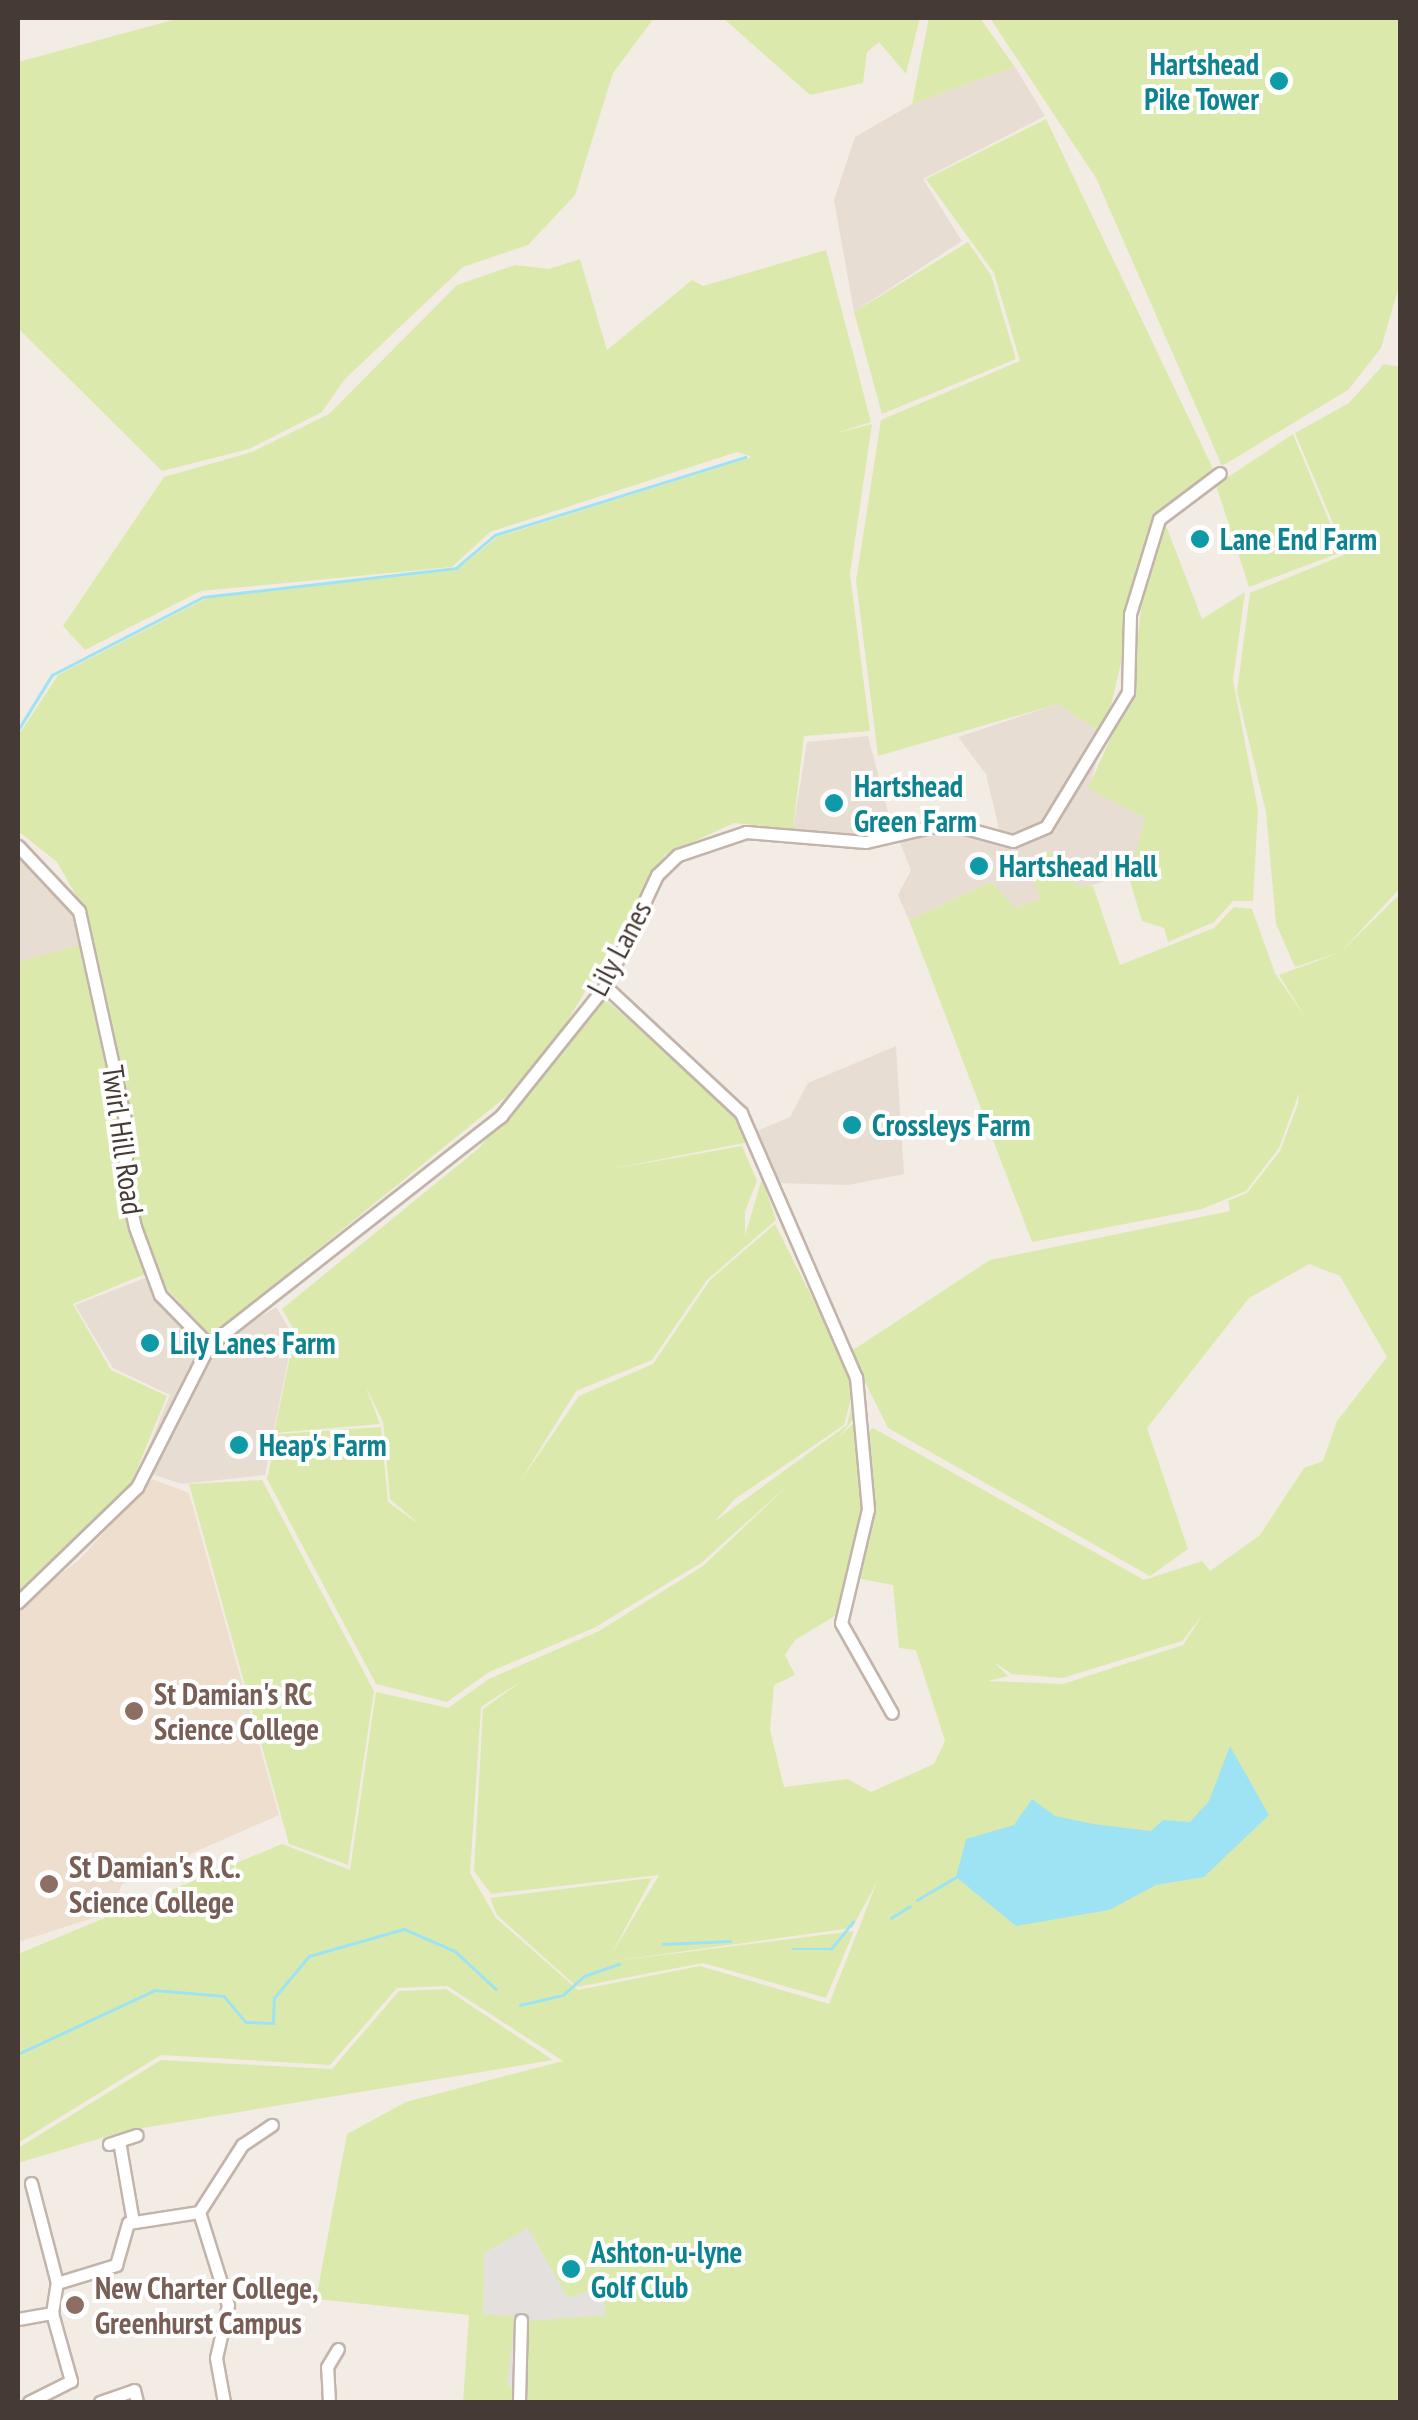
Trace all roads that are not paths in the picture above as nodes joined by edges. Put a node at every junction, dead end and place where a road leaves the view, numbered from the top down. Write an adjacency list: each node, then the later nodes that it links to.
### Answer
1 (1220, 473): 5 (street, Lily Lanes)
2 (18, 846): 4 (street, Twirl Hill Road)
3 (58, 856): 4 (street)
4 (44, 867): 6 (street, Twirl Hill Road)
5 (605, 986): 6 (street, Lily Lanes); 8 (street)
6 (209, 1344): 7 (street, Lily Lanes)
7 (18, 1602)
8 (892, 1712)
9 (272, 2126): 12 (street)
10 (137, 2136): 13 (street)
11 (31, 2183): 14 (street)
12 (199, 2212): 13 (street); 22 (street)
13 (133, 2222): 14 (street)
14 (57, 2283): 15 (street)
15 (52, 2313): 16 (street); 20 (street)
16 (18, 2318)
17 (522, 2320): 24 (street)
18 (338, 2349): 23 (street)
19 (135, 2396): 21 (street)
20 (29, 2402)
21 (100, 2402)
22 (224, 2402)
23 (329, 2402)
24 (519, 2402)

